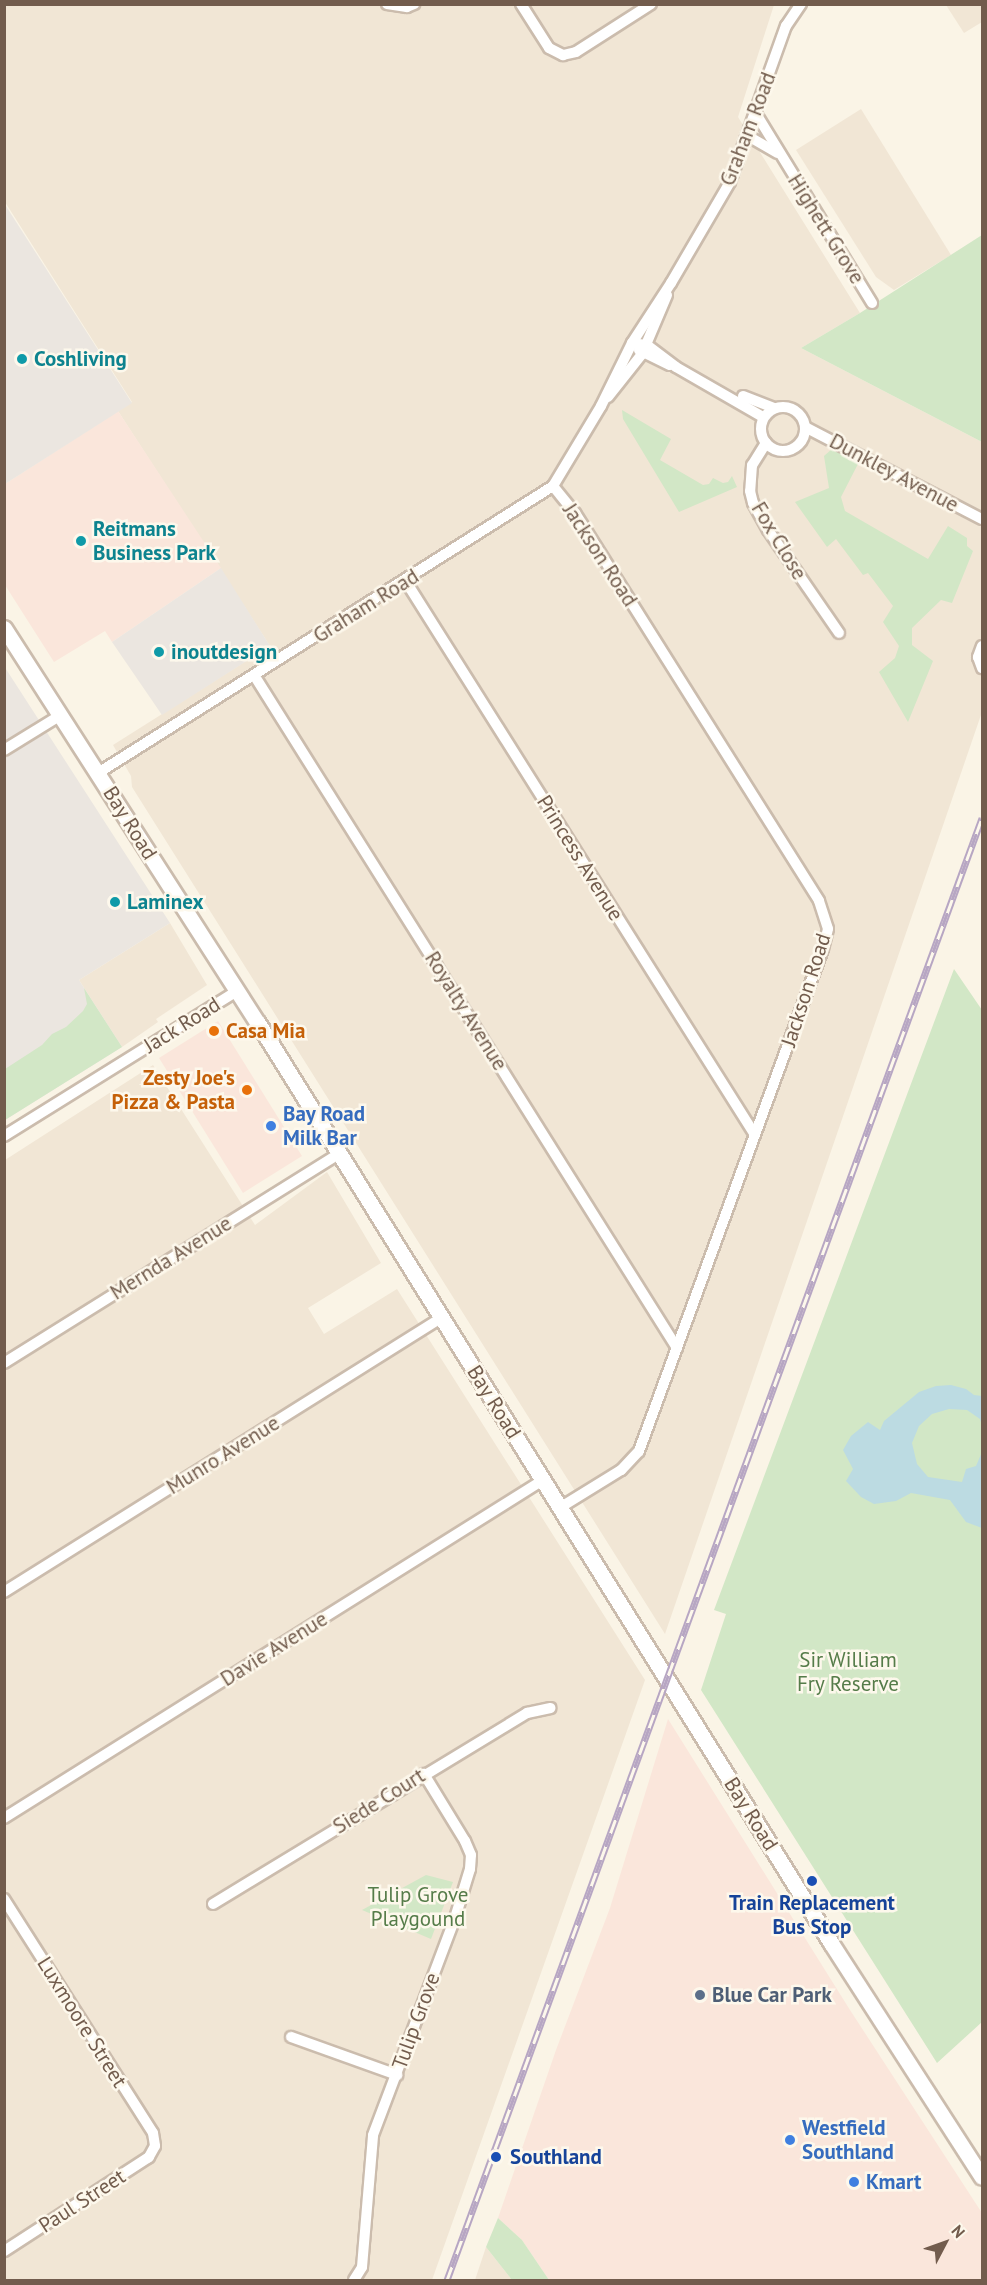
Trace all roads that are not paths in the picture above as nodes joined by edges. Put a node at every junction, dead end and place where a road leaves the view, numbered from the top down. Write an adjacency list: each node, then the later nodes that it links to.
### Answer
1 (387, 4): 2 (street)
2 (414, 4)
3 (521, 4): 4 (street)
4 (651, 4)
5 (800, 5): 6 (street, Graham Road)
6 (756, 112): 7 (street, Graham Road); 8 (street, Highett Grove)
7 (748, 136): 8 (street, Highett Grove); 9 (street, Graham Road)
8 (781, 155): 10 (street, Highett Grove)
9 (671, 283): 11 (street, Graham Road); 12 (street, Graham Road)
10 (872, 303)
11 (632, 343): 12 (street); 14 (street, Graham Road)
12 (644, 350): 13 (street); 14 (street, Graham Road)
13 (708, 385): 15 (street); 16 (street)
14 (601, 406): 19 (street, Graham Road)
15 (774, 408): 16 (street); 17 (street)
16 (764, 417): 18 (street)
17 (805, 427): 18 (street); 20 (street, Dunkley Avenue)
18 (766, 443): 23 (street, Fox Close)
19 (553, 486): 21 (street, Graham Road); 31 (street, Jackson Road)
20 (982, 519)
21 (405, 580): 26 (street, Graham Road); 31 (street, Princess Avenue)
22 (4, 628): 27 (main road, Bay Road)
23 (839, 633)
24 (982, 646): 25 (street)
25 (982, 668)
26 (255, 675): 29 (street, Graham Road); 35 (street, Royalty Avenue)
27 (61, 715): 28 (street); 29 (main road, Bay Road)
28 (4, 750)
29 (98, 774): 30 (main road, Bay Road)
30 (237, 991): 32 (street, Jack Road); 33 (main road, Bay Road)
31 (755, 1135): 35 (street, Jackson Road)
32 (4, 1136)
33 (339, 1154): 34 (main road, Bay Road); 36 (street, Mernda Avenue)
34 (441, 1318): 37 (main road, Bay Road); 39 (street, Munro Avenue)
35 (677, 1348): 38 (street, Jackson Road)
36 (4, 1363)
37 (543, 1480): 38 (main road, Bay Road); 42 (street, Davie Avenue)
38 (561, 1507): 48 (main road, Bay Road)
39 (4, 1592)
40 (550, 1708): 41 (street, Siede Court)
41 (424, 1773): 44 (street, Siede Court); 46 (street, Tulip Grove)
42 (4, 1818)
43 (4, 1899): 47 (street, Luxmoore Street)
44 (213, 1904)
45 (291, 2037): 46 (street)
46 (396, 2074): 50 (street, Tulip Grove)
47 (155, 2146): 49 (street, Paul Street)
48 (982, 2177)
49 (4, 2251)
50 (354, 2280)

